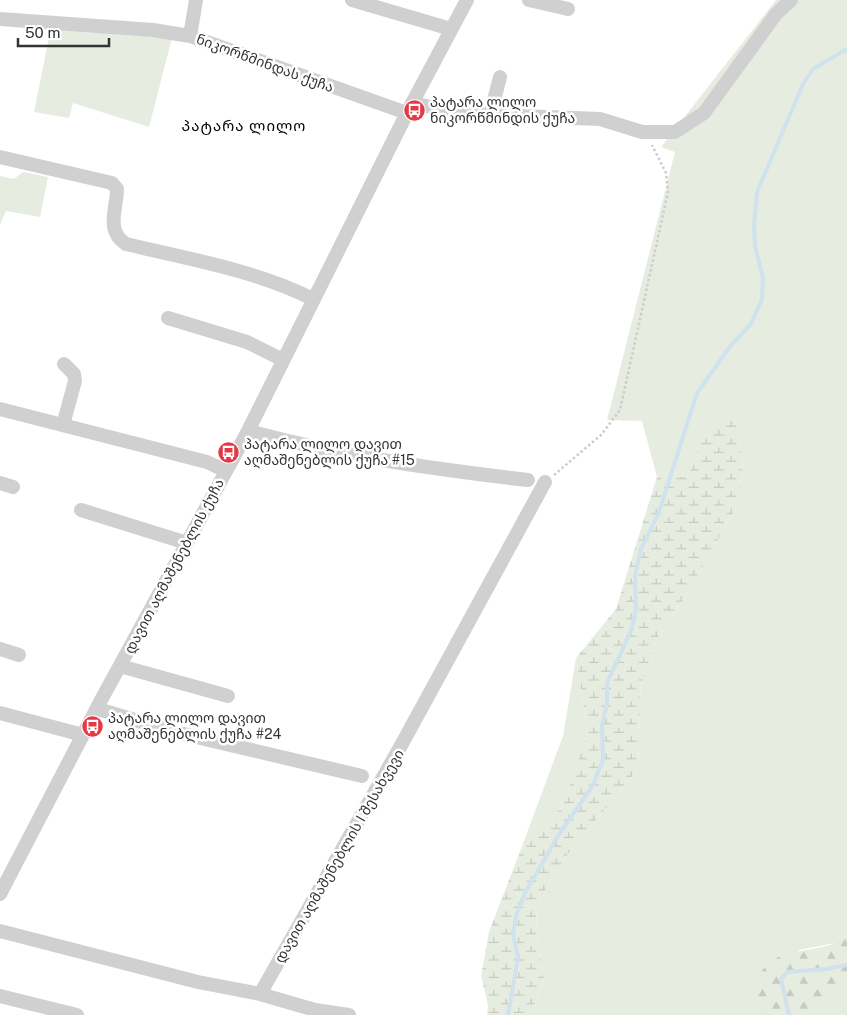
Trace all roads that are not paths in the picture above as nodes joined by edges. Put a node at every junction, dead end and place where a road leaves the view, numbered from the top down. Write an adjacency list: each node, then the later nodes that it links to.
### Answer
1 (196, 0): 9 (street)
2 (352, 0): 8 (street)
3 (467, 0): 8 (street, დავით აღმაშენებლის ქუჩა)
4 (529, 0): 6 (street)
5 (791, 0): 12 (street, ნიკორწმინდას ქუჩა)
6 (568, 9)
7 (0, 20): 9 (street, ნიკორწმინდას ქუჩა)
8 (452, 28): 11 (street, დავით აღმაშენებლის ქუჩა)
9 (190, 36): 11 (street, ნიკორწმინდას ქუჩა)
10 (500, 77): 12 (street)
11 (409, 108): 12 (street, ნიკორწმინდას ქუჩა); 14 (street, დავით აღმაშენებლის ქუჩა)
12 (490, 116)
13 (0, 157): 14 (street)
14 (313, 299): 16 (street, დავით აღმაშენებლის ქუჩა)
15 (168, 318): 16 (street)
16 (283, 360): 20 (street, დავით აღმაშენებლის ქუჩა)
17 (64, 364): 19 (street)
18 (0, 409): 19 (street)
19 (63, 425): 21 (street)
20 (248, 431): 21 (street, დავით აღმაშენებლის ქუჩა); 22 (street)
21 (226, 471): 25 (street, დავით აღმაშენებლის ქუჩა)
22 (528, 480)
23 (545, 482): 38 (street, დავით აღმაშენებლის I შესახვევი)
24 (81, 510): 25 (street)
25 (187, 543): 28 (street, დავით აღმაშენებლის ქუჩა)
26 (0, 650): 27 (street)
27 (19, 655)
28 (120, 666): 29 (street); 30 (street, დავით აღმაშენებლის ქუჩა)
29 (228, 696)
30 (99, 706): 32 (street, დავით აღმაშენებლის ქუჩა); 33 (street); 34 (street)
31 (0, 713): 32 (street)
32 (83, 735): 35 (street, დავით აღმაშენებლის ქუჩა)
33 (245, 741)
34 (362, 776)
35 (5, 874): 36 (street, დავით აღმაშენებლის ქუჩა)
36 (0, 894)
37 (0, 931): 38 (street)
38 (260, 994): 41 (street)
39 (0, 996): 40 (street)
40 (77, 1015)
41 (349, 1015)

